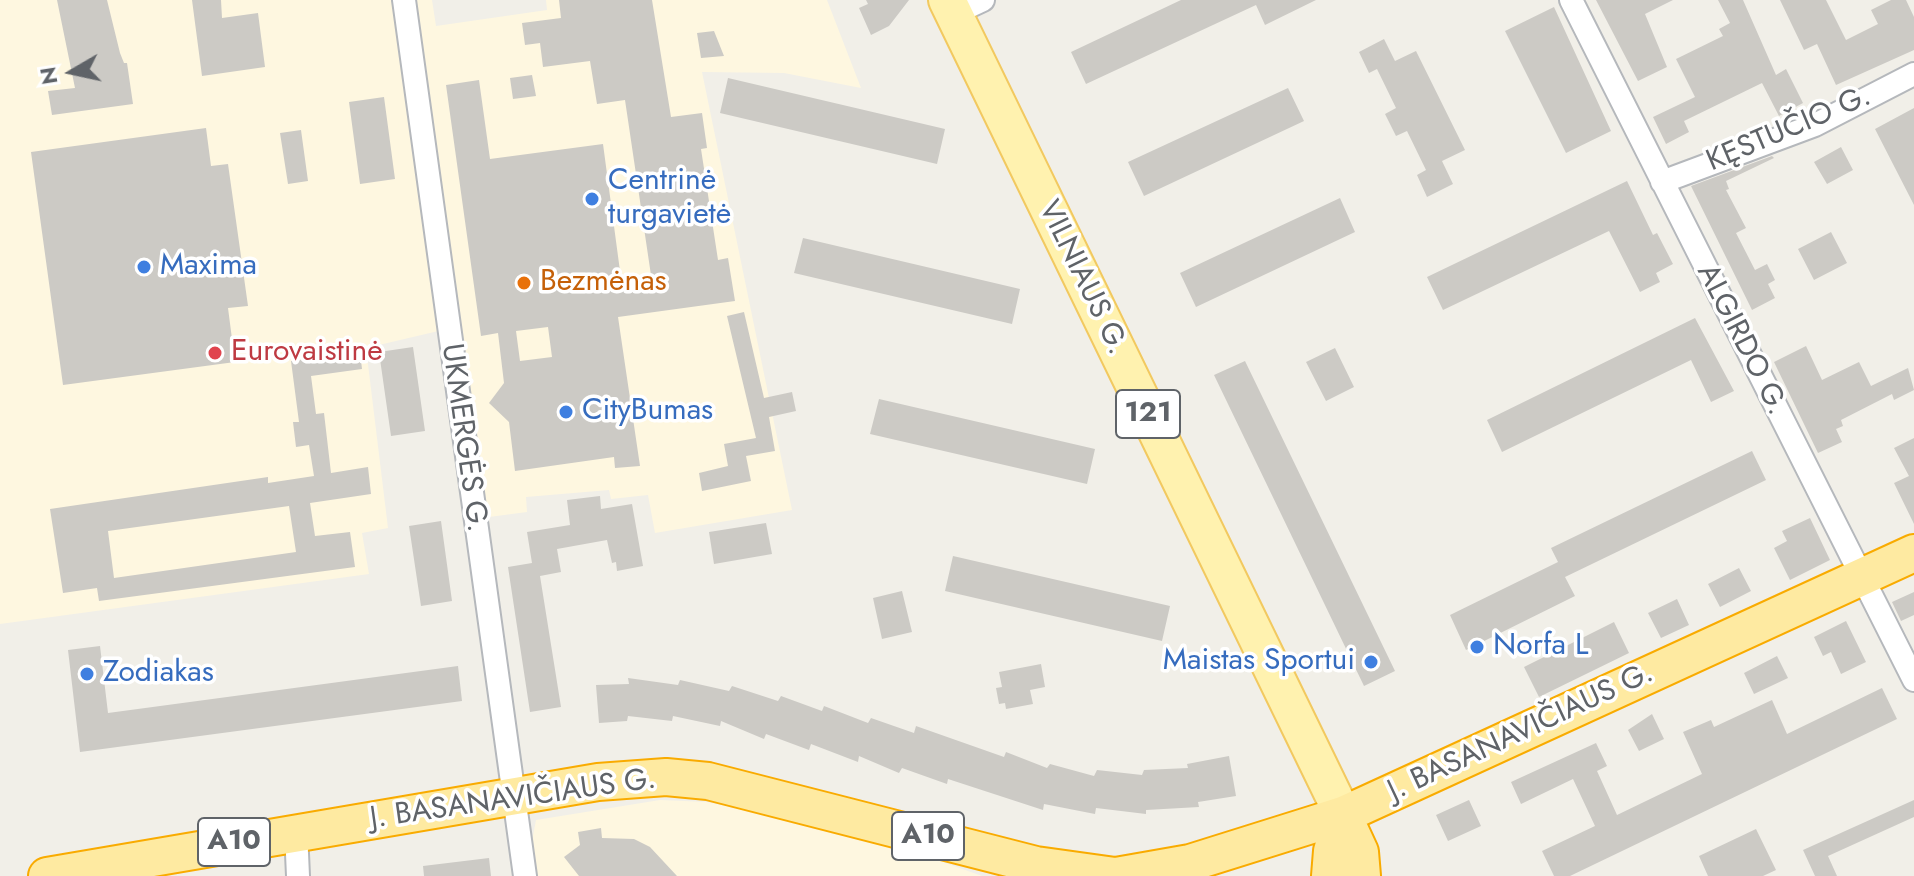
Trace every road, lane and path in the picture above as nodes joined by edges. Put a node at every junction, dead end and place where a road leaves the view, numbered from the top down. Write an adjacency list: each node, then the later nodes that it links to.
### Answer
1 (404, 0): 9 (street, UKMERGĖS G.)
2 (1571, 0): 5 (street, ALGIRDO G.)
3 (961, 5): 10 (main road, VILNIAUS G. / 121)
4 (1914, 74): 5 (street, KĘSTUČIO G.)
5 (1662, 182): 7 (street, ALGIRDO G.)
6 (1914, 553): 7 (highway, J. BASANAVIČIAUS G.)
7 (1860, 578): 8 (street, ALGIRDO G.); 10 (highway, J. BASANAVIČIAUS G.)
8 (1914, 680)
9 (514, 797): 11 (highway, J. BASANAVIČIAUS G. / A10); 12 (highway, J. BASANAVIČIAUS G. / A10); 15 (street, UKMERGĖS G.)
10 (1343, 815): 16 (highway, J. BASANAVIČIAUS G. / A10); 17 (highway); 18 (highway, VILNIAUS G.)
11 (296, 831): 13 (highway, J. BASANAVIČIAUS G. / A10); 14 (street)
12 (1036, 870): 16 (highway, J. BASANAVIČIAUS G. / A10)
13 (47, 876)
14 (298, 876)
15 (525, 876)
16 (1116, 876)
17 (1330, 876)
18 (1362, 876)

